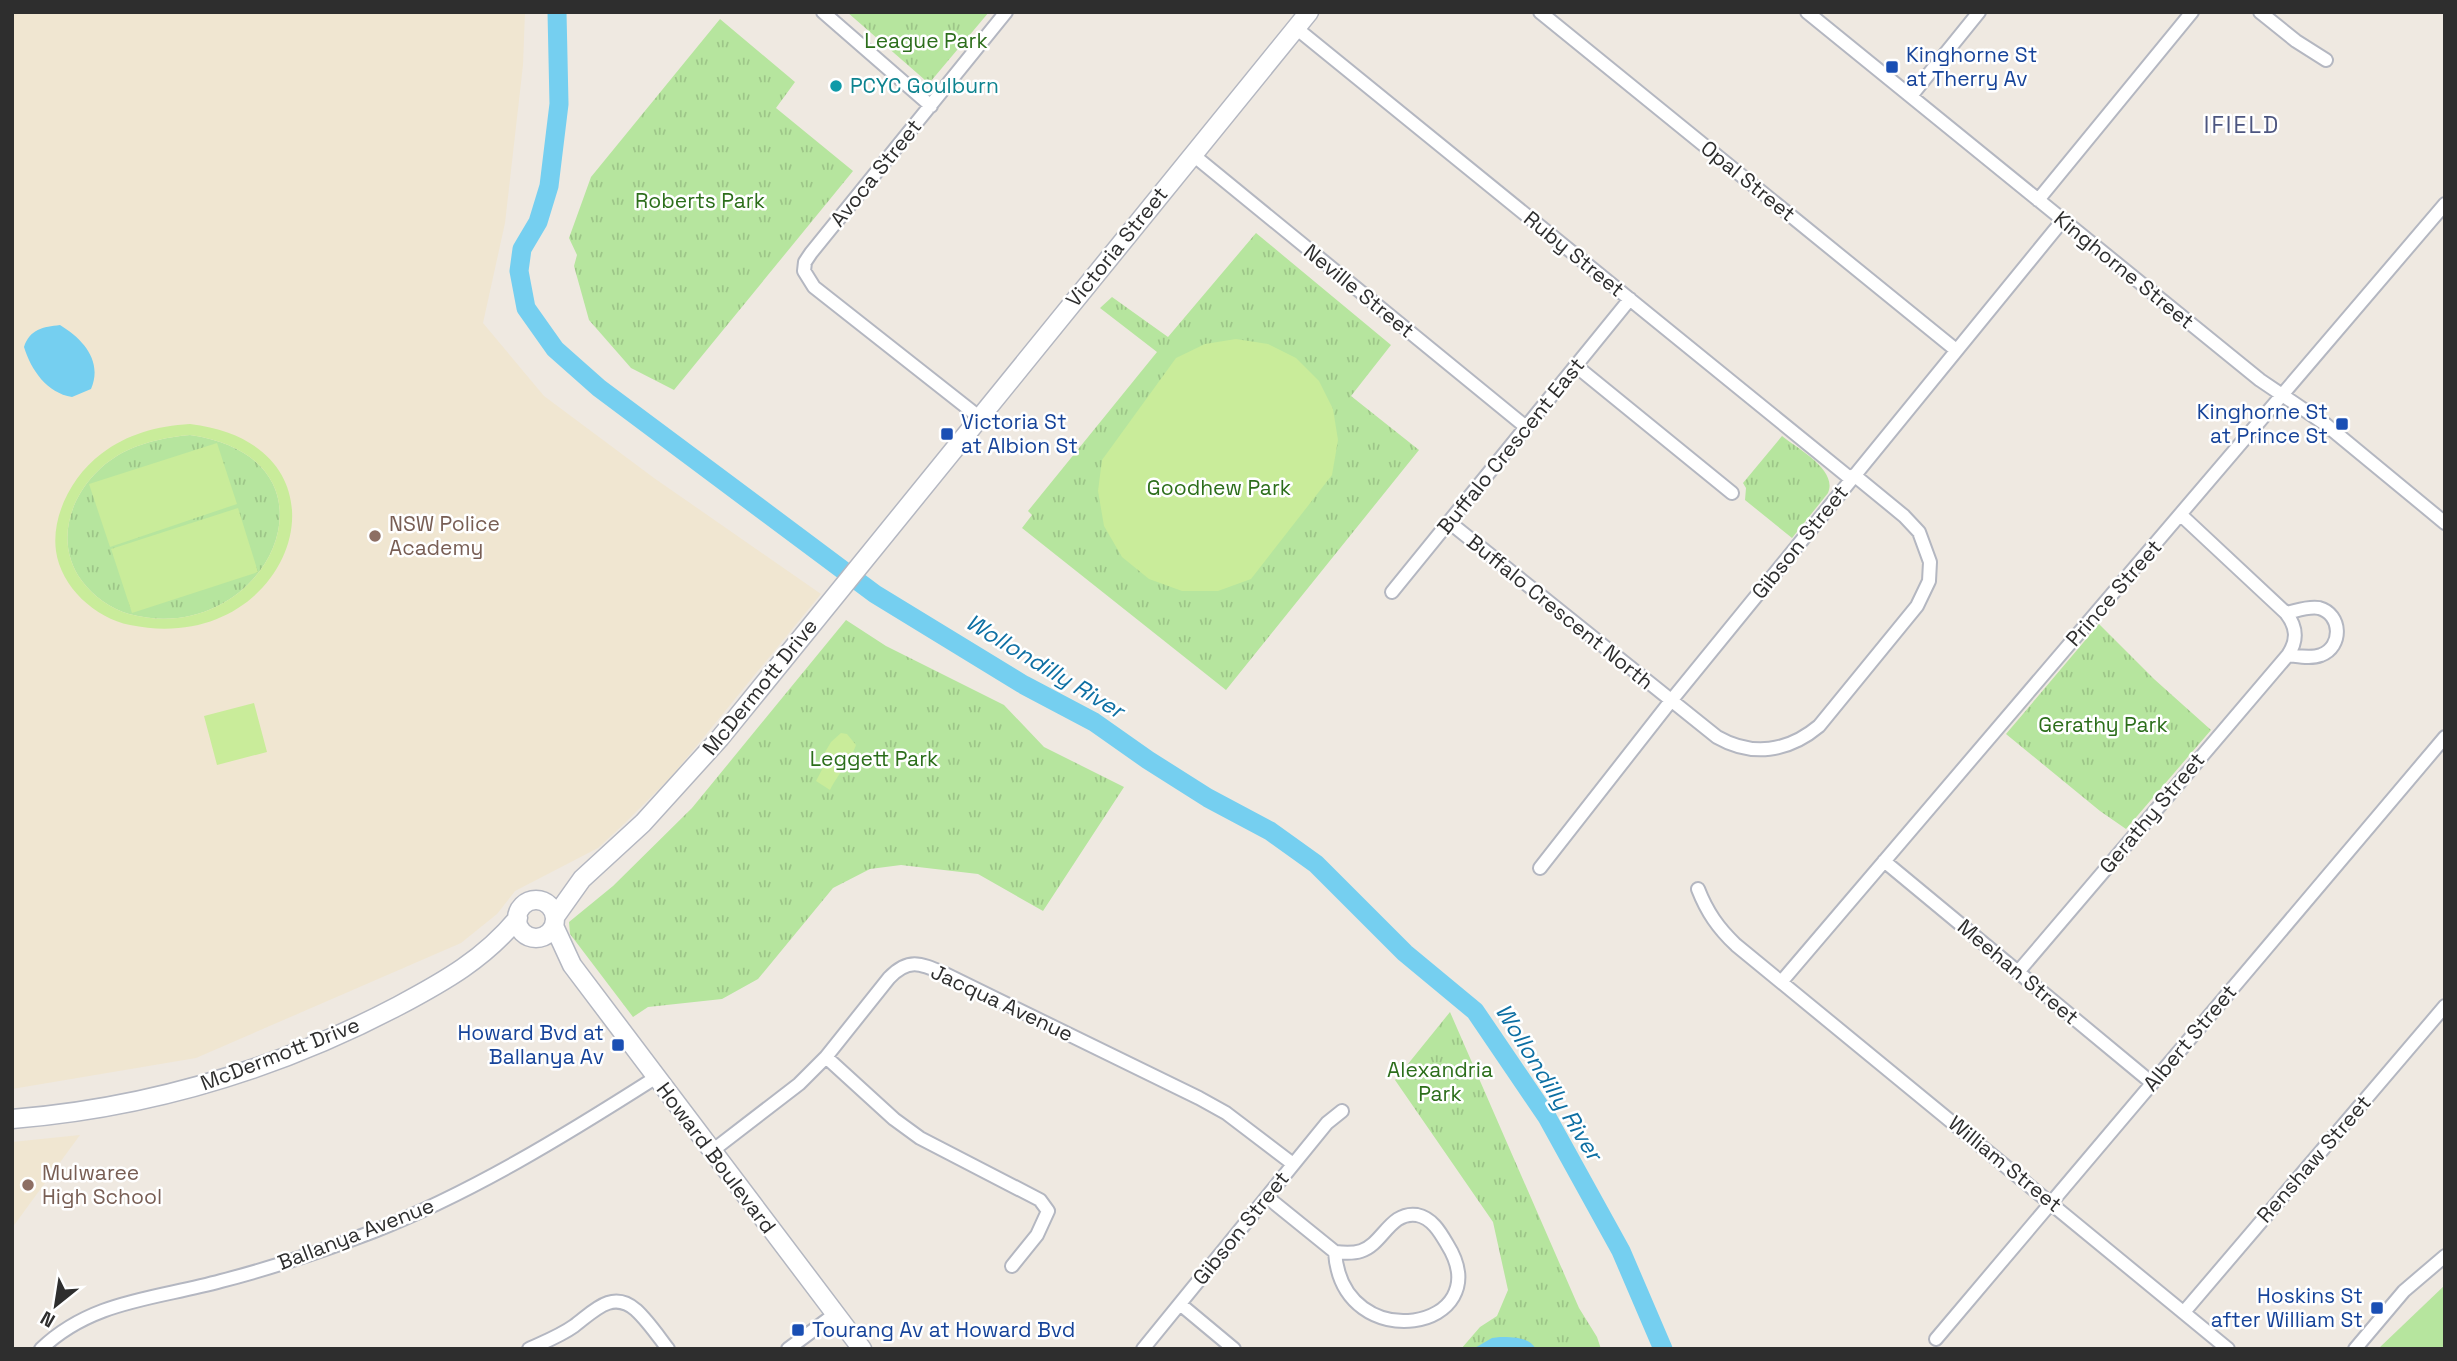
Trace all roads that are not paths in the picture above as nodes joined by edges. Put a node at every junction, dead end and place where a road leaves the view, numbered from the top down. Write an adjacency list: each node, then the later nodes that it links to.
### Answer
1 (823, 12): 12 (street)
2 (1006, 12): 12 (street, Avoca Street)
3 (1309, 12): 9 (main road, Victoria Street)
4 (1540, 12): 18 (street, Opal Street)
5 (1807, 12): 11 (street, Kinghorne Street)
6 (1979, 12): 11 (street)
7 (2192, 12): 14 (street)
8 (2260, 12): 10 (street)
9 (1296, 28): 13 (main road, Victoria Street); 17 (street, Ruby Street)
10 (2326, 60)
11 (1911, 96): 14 (street, Kinghorne Street)
12 (931, 106): 21 (street, Avoca Street)
13 (1192, 154): 21 (main road, Victoria Street); 22 (street, Neville Street)
14 (2038, 200): 16 (street, Kinghorne Street)
15 (2445, 204): 20 (street, Prince Street)
16 (2063, 220): 18 (street, Gibson Street); 20 (street, Kinghorne Street)
17 (1630, 299): 19 (street, Buffalo Crescent East); 23 (street, Ruby Street)
18 (1956, 350): 23 (street, Gibson Street)
19 (1576, 366): 22 (street, Buffalo Crescent East); 25 (street)
20 (2282, 396): 26 (street, Prince Street); 28 (street, Kinghorne Street)
21 (979, 417): 24 (main road, Victoria Street)
22 (1526, 427): 27 (street, Buffalo Crescent East)
23 (1852, 477): 32 (street, Gibson Street); 32 (street, Ruby Street)
24 (926, 484): 36 (main road, McDermott Drive)
25 (1732, 493)
26 (2180, 515): 30 (street); 34 (street, Prince Street)
27 (1449, 522): 29 (street, Buffalo Crescent East); 32 (street, Buffalo Crescent North)
28 (2445, 523)
29 (1392, 592)
30 (2286, 613): 31 (street); 31 (street)
31 (2288, 655): 44 (street, Gerathy Street)
32 (1670, 702): 35 (street, Gibson Street)
33 (2443, 742): 49 (street, Albert Street)
34 (1885, 861): 44 (street, Meehan Street); 45 (street, Prince Street)
35 (1540, 868)
36 (582, 879): 38 (main road, McDermott Drive); 40 (main road, McDermott Drive)
37 (1698, 889): 45 (street, William Street)
38 (540, 900): 39 (main road); 40 (main road)
39 (517, 918): 41 (main road); 42 (main road, McDermott Drive)
40 (555, 921): 41 (main road); 43 (main road, Howard Boulevard)
41 (531, 937): 42 (main road, McDermott Drive); 43 (main road, Howard Boulevard)
42 (489, 949): 51 (main road, McDermott Drive)
43 (572, 965): 48 (main road, Howard Boulevard)
44 (2018, 972): 49 (street, Meehan Street)
45 (1782, 981): 55 (street, William Street)
46 (2445, 1006): 60 (street, Renshaw Street)
47 (826, 1057): 52 (street, Jacqua Avenue); 53 (street, Jacqua Avenue); 58 (street)
48 (655, 1077): 52 (main road, Howard Boulevard); 63 (street, Ballanya Avenue)
49 (2152, 1083): 55 (street, Albert Street)
50 (1342, 1111): 53 (street, Gibson Street)
51 (12, 1119)
52 (712, 1151): 61 (main road, Howard Boulevard)
53 (1293, 1164): 54 (street, Gibson Street)
54 (1267, 1197): 56 (street); 59 (street, Gibson Street)
55 (2052, 1202): 60 (street, William Street); 62 (street, Albert Street)
56 (1335, 1252): 56 (street)
57 (2445, 1256): 71 (street)
58 (1012, 1266)
59 (1180, 1304): 68 (street, Gibson Street); 69 (street)
60 (2184, 1312): 70 (street, William Street)
61 (835, 1314): 66 (street); 67 (main road, Howard Boulevard)
62 (1936, 1339)
63 (41, 1349)
64 (529, 1349): 65 (street)
65 (668, 1349)
66 (788, 1349)
67 (862, 1349)
68 (1143, 1349)
69 (1234, 1349)
70 (2228, 1349)
71 (2355, 1349)

